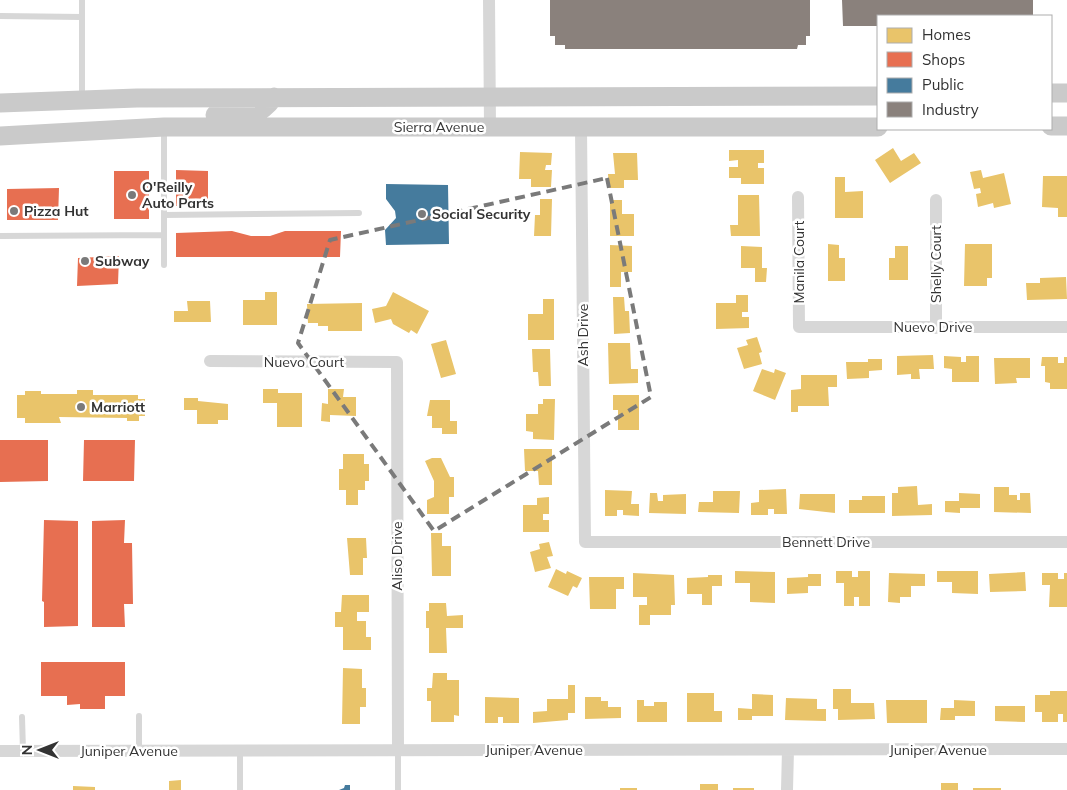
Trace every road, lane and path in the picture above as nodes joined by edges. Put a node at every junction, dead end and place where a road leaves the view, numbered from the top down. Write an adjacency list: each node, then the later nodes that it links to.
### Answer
1 (82, 0): 4 (lane)
2 (489, 0): 9 (street)
3 (0, 16): 4 (lane)
4 (82, 17): 10 (lane)
5 (1052, 93): 6 (main road)
6 (1067, 93)
7 (877, 96): 9 (main road)
8 (274, 97): 9 (main road); 10 (main road); 14 (main road)
9 (490, 97): 15 (street)
10 (82, 100): 11 (main road)
11 (0, 103)
12 (1052, 126): 13 (main road)
13 (1067, 126)
14 (164, 127): 15 (main road, Sierra Avenue); 18 (main road, Sierra Avenue); 22 (lane)
15 (490, 127): 17 (main road, Sierra Avenue)
16 (877, 127): 17 (main road, Sierra Avenue)
17 (581, 128): 31 (street, Ash Drive)
18 (0, 136)
19 (798, 197): 26 (street, Manila Court)
20 (936, 200): 28 (street, Shelly Court)
21 (359, 213): 22 (lane)
22 (164, 215): 23 (lane)
23 (164, 235): 24 (lane); 25 (lane)
24 (0, 236)
25 (164, 265)
26 (799, 326): 28 (street, Nuevo Drive)
27 (1067, 326): 28 (street, Nuevo Drive)
28 (936, 328)
29 (210, 361): 30 (street, Nuevo Court)
30 (397, 362): 41 (street, Aliso Drive)
31 (585, 542): 32 (street, Bennett Drive)
32 (1067, 542)
33 (140, 716): 39 (lane)
34 (22, 717): 38 (lane)
35 (1067, 749): 36 (street, Juniper Avenue)
36 (788, 750): 41 (street, Juniper Avenue); 44 (street)
37 (0, 751): 38 (street, Juniper Avenue)
38 (23, 751): 39 (street, Juniper Avenue)
39 (139, 751): 40 (street, Juniper Avenue)
40 (240, 751): 41 (street, Juniper Avenue); 42 (lane)
41 (398, 751): 43 (lane)
42 (240, 790)
43 (398, 790)
44 (787, 790)

